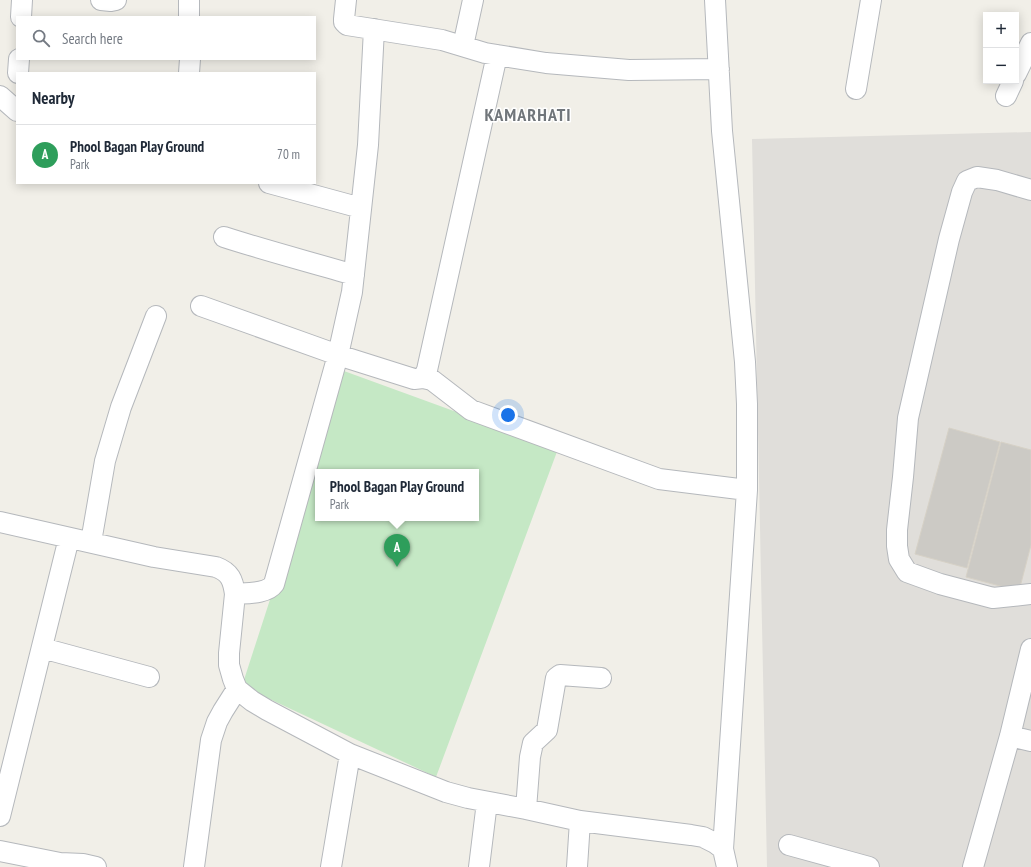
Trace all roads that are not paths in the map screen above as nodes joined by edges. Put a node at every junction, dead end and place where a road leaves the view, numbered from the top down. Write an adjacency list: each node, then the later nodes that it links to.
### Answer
1 (22, 0): 9 (street)
2 (101, 0): 3 (street)
3 (116, 0)
4 (189, 0): 10 (street)
5 (346, 0): 11 (street)
6 (473, 0): 13 (street)
7 (715, 0): 18 (street)
8 (871, 0): 21 (street)
9 (21, 16)
10 (189, 16)
11 (374, 29): 13 (street); 26 (street)
12 (1031, 43): 17 (street)
13 (463, 46): 14 (street)
14 (497, 55): 18 (street); 32 (street)
15 (19, 60): 19 (street)
16 (190, 60): 20 (street)
17 (1019, 68)
18 (719, 69): 33 (street)
19 (18, 72)
20 (189, 72)
21 (856, 89)
22 (0, 96): 23 (street)
23 (16, 104)
24 (273, 184): 26 (street)
25 (1031, 190): 38 (street)
26 (361, 208): 28 (street)
27 (224, 237): 28 (street)
28 (354, 275): 31 (street)
29 (201, 306): 31 (street)
30 (156, 316): 36 (street)
31 (338, 355): 32 (street); 37 (street)
32 (423, 378): 33 (street)
33 (748, 490): 53 (street)
34 (0, 522): 35 (street)
35 (69, 538): 36 (street); 39 (street)
36 (91, 542): 37 (street)
37 (234, 594): 43 (street)
38 (1031, 594)
39 (42, 648): 41 (street); 49 (street)
40 (1031, 649): 44 (street)
41 (149, 677)
42 (601, 678): 48 (street)
43 (237, 689): 46 (street); 55 (street)
44 (1010, 736): 45 (street); 60 (street)
45 (1031, 741)
46 (350, 754): 47 (street); 56 (street)
47 (487, 802): 48 (street); 57 (street)
48 (526, 809): 50 (street)
49 (0, 816)
50 (580, 821): 53 (street); 58 (street)
51 (789, 845): 59 (street)
52 (0, 851): 54 (street)
53 (725, 858)
54 (96, 867)
55 (194, 867)
56 (332, 867)
57 (479, 867)
58 (577, 867)
59 (869, 867)
60 (973, 867)

